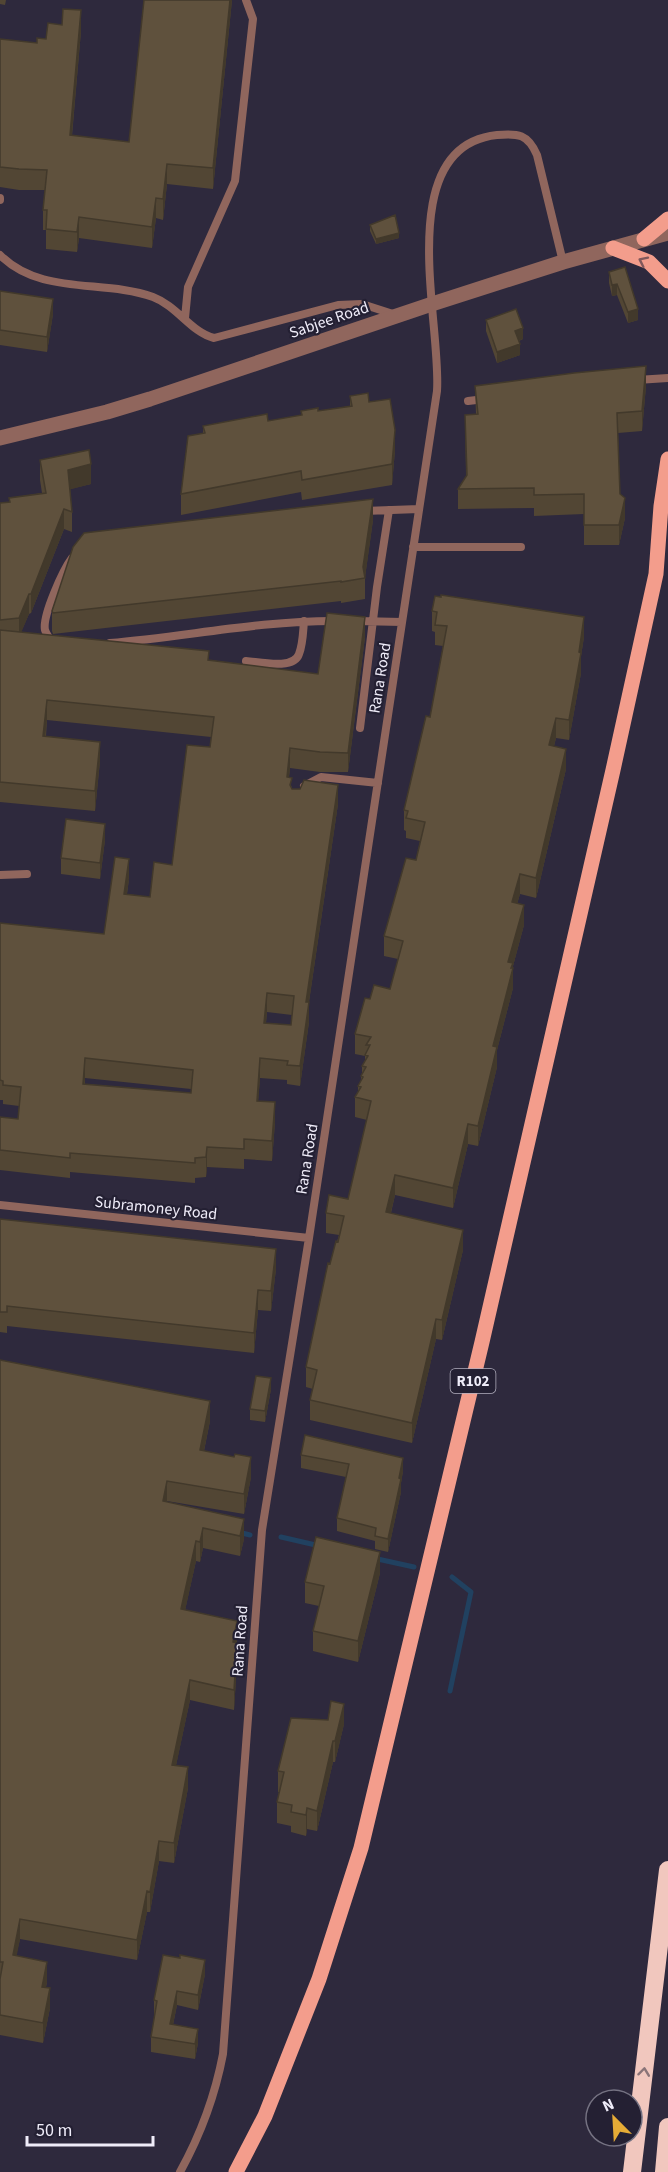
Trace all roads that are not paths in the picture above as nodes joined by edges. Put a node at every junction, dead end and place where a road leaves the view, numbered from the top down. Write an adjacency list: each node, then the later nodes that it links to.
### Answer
1 (246, 0): 11 (lane)
2 (668, 219): 4 (main road)
3 (668, 233): 4 (street, Sabjee Road)
4 (644, 239): 5 (street, Sabjee Road)
5 (613, 248): 7 (street, Sabjee Road); 8 (main road, one-way to 5)
6 (0, 255): 11 (lane)
7 (562, 262): 9 (street, Sabjee Road); 9 (lane, Rana Road)
8 (668, 281)
9 (432, 303): 10 (street, Sabjee Road); 18 (lane, Rana Road)
10 (398, 315): 11 (lane); 16 (street, Sabjee Road)
11 (185, 318)
12 (668, 378): 13 (lane)
13 (625, 382)
14 (491, 398): 15 (lane)
15 (468, 401)
16 (0, 438)
17 (668, 459): 25 (main road, R102)
18 (419, 509): 19 (lane); 23 (lane, Rana Road)
19 (389, 510): 20 (lane); 29 (lane)
20 (353, 512)
21 (668, 539): 25 (main road, R102)
22 (521, 546): 23 (lane)
23 (413, 547): 30 (lane, Rana Road)
24 (76, 552): 32 (lane)
25 (656, 574): 44 (main road, R102)
26 (304, 621): 27 (lane); 31 (lane); 33 (lane)
27 (342, 621)
28 (353, 621): 29 (lane)
29 (373, 621): 30 (lane); 34 (lane)
30 (402, 622): 35 (lane, Rana Road)
31 (104, 643)
32 (60, 645)
33 (246, 661)
34 (360, 728)
35 (378, 783): 36 (lane); 40 (lane, Rana Road)
36 (299, 794)
37 (27, 874): 38 (lane)
38 (0, 875)
39 (0, 1205): 40 (lane, Subramoney Road)
40 (309, 1238): 43 (lane, Rana Road)
41 (668, 1870): 45 (highway, one-way to 41)
42 (668, 2127): 46 (highway)
43 (180, 2172)
44 (236, 2172)
45 (632, 2172)
46 (664, 2172)

